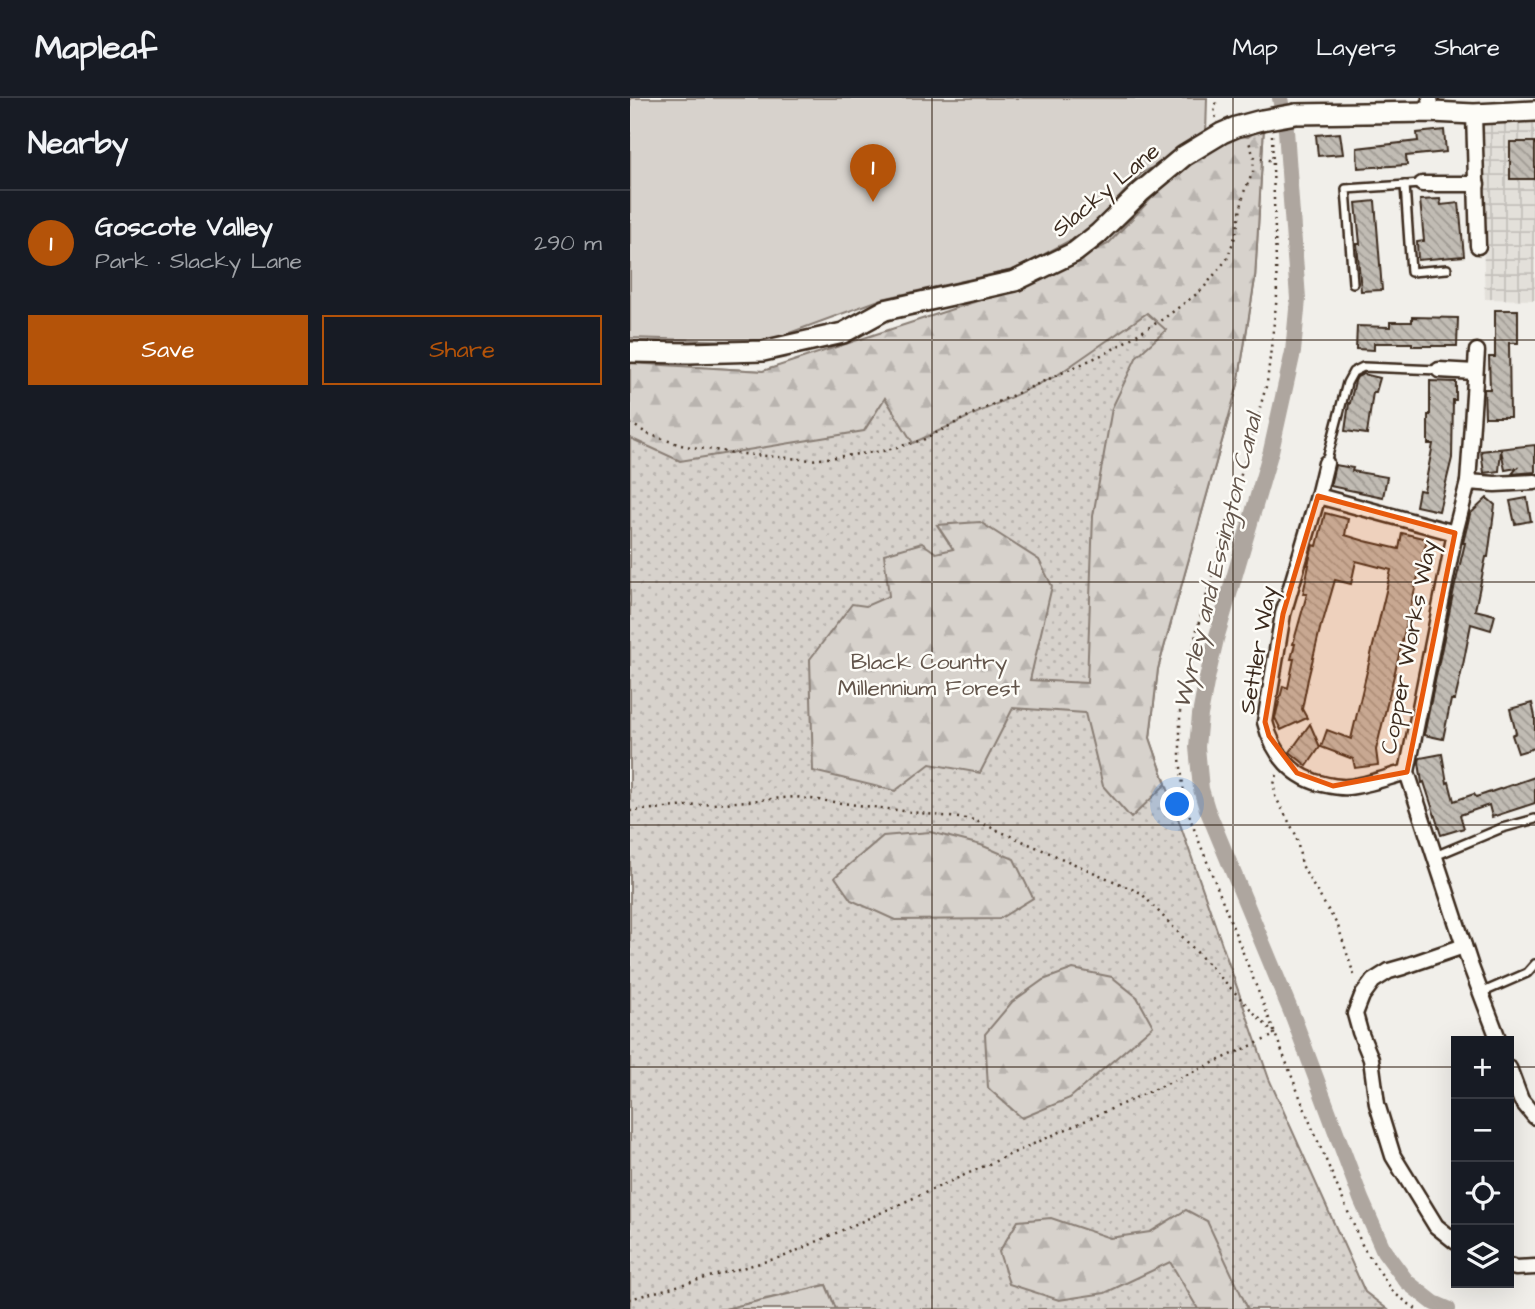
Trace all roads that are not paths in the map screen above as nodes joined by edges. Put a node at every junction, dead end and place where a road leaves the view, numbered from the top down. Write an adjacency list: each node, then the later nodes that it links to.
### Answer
1 (1431, 105): 3 (street, Slacky Lane); 11 (street, Slacky Lane, bridge)
2 (1535, 111): 3 (street, Slacky Lane)
3 (1474, 114): 5 (street)
4 (1422, 184): 5 (street); 6 (lane)
5 (1477, 184): 7 (street)
6 (1405, 186): 8 (lane); 9 (lane)
7 (1478, 246)
8 (1447, 269)
9 (1353, 283)
10 (1477, 351): 13 (street, Copper Works Way)
11 (630, 352)
12 (1439, 370): 13 (street); 14 (lane)
13 (1475, 372): 15 (street, Copper Works Way)
14 (1326, 463): 17 (street, Settler Way)
15 (1468, 482): 16 (street); 18 (street, Copper Works Way)
16 (1535, 482)
17 (1318, 496): 18 (street); 19 (street, Settler Way)
18 (1455, 533): 19 (street, Copper Works Way)
19 (1407, 772): 21 (street, Copper Works Way)
20 (1535, 819): 21 (lane)
21 (1435, 856): 22 (street, Copper Works Way)
22 (1464, 946): 24 (street, Copper Works Way); 28 (street)
23 (1535, 964): 24 (lane)
24 (1481, 993): 25 (street, Copper Works Way)
25 (1497, 1036)
26 (1514, 1081): 27 (street)
27 (1535, 1117)
28 (1451, 1238)
29 (1514, 1267): 30 (street)
30 (1535, 1267)

